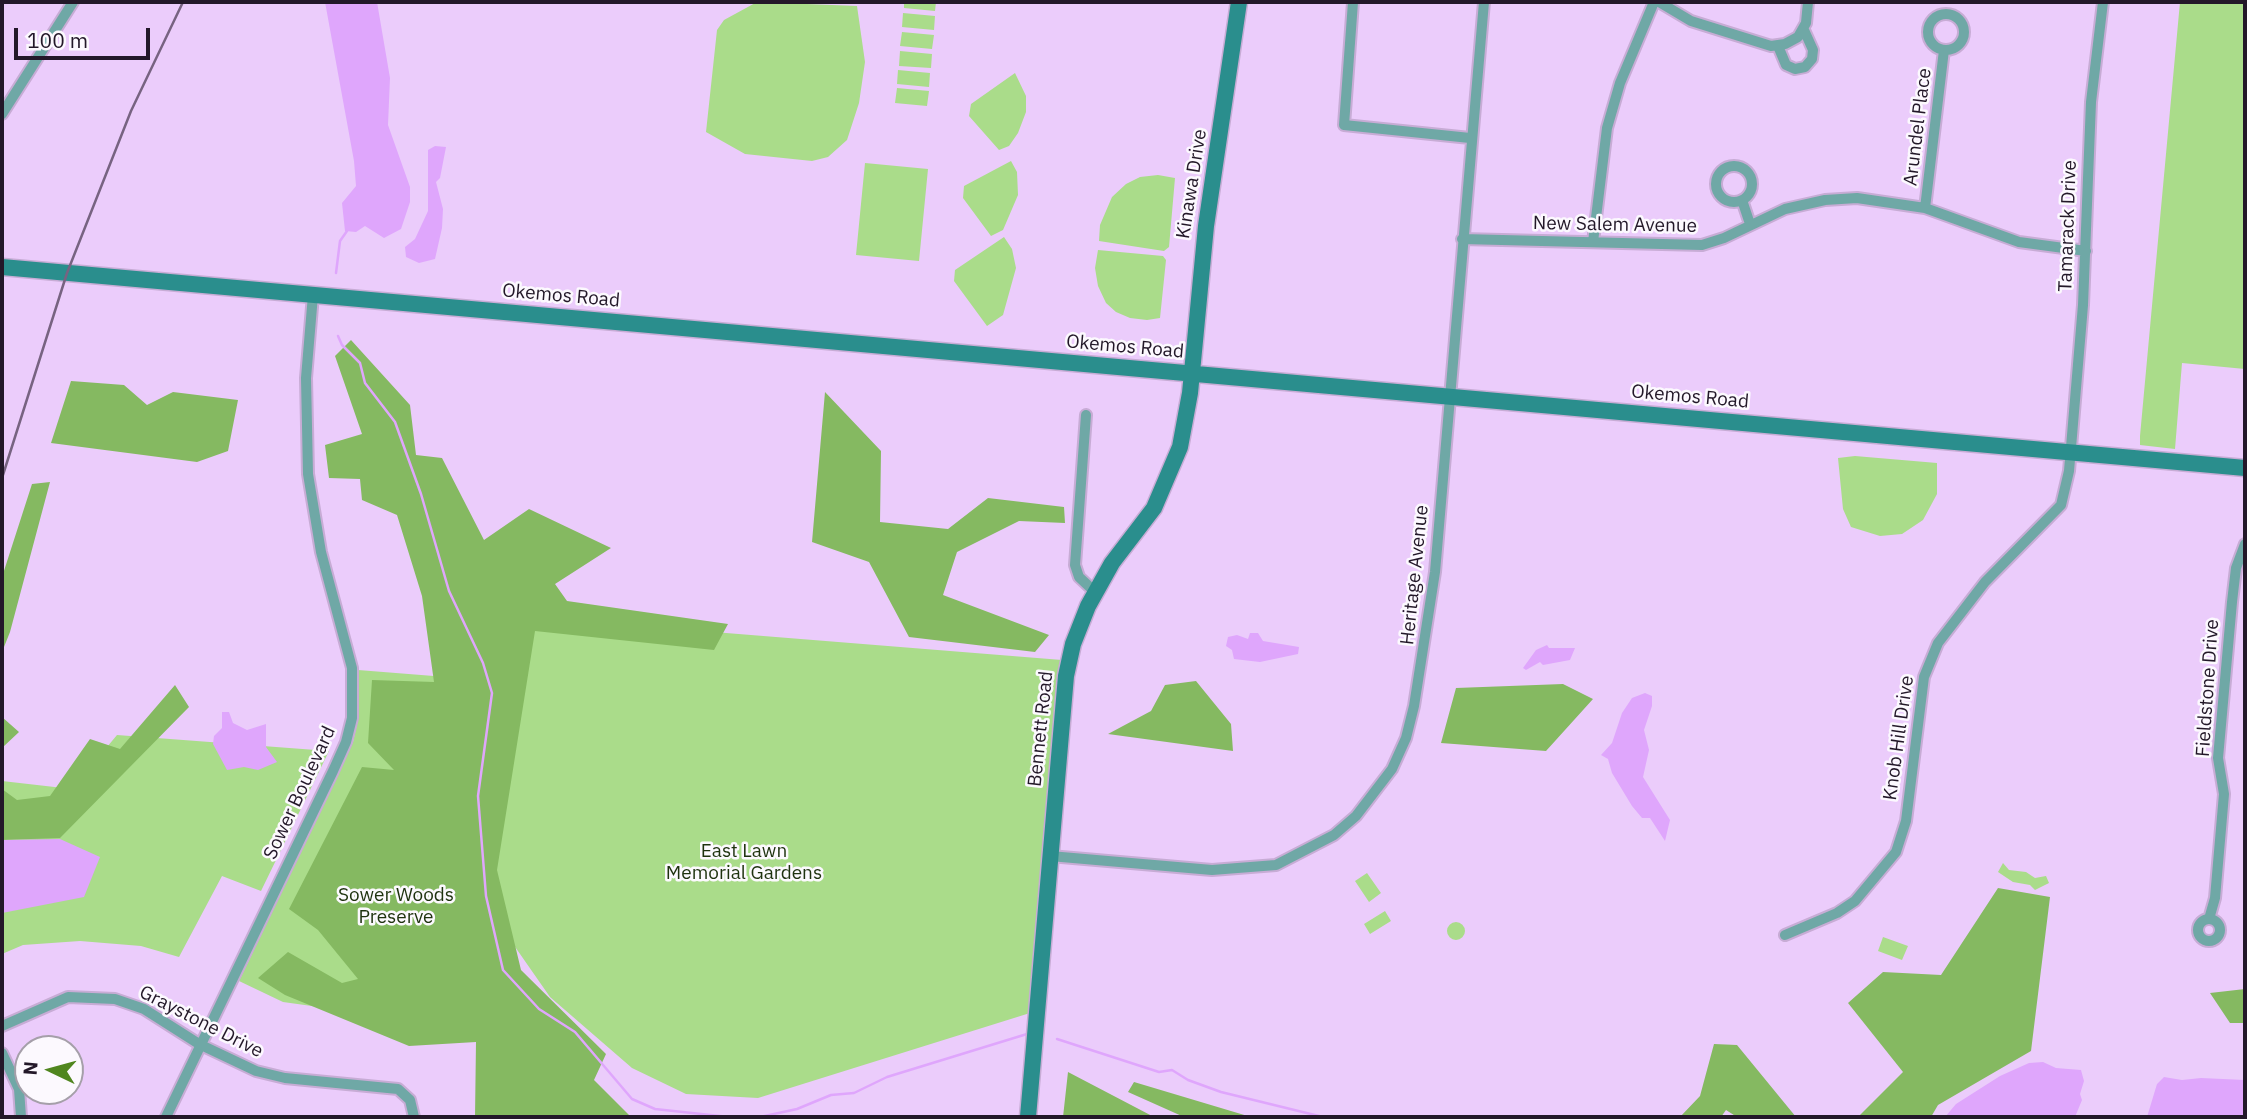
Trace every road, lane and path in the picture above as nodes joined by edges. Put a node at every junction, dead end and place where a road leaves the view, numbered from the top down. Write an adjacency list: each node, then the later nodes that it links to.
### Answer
1 (74, 2): 11 (street)
2 (1239, 2): 21 (main road, Kinawa Drive)
3 (1353, 2): 12 (street)
4 (1484, 2): 12 (street, Heritage Avenue)
5 (1656, 2): 9 (street); 17 (street)
6 (1808, 2): 8 (street)
7 (2103, 2): 18 (street, Tamarack Drive)
8 (1804, 30): 9 (street); 9 (street)
9 (1778, 46)
10 (1944, 50): 14 (street, Arundel Place)
11 (2, 114)
12 (1471, 138): 16 (street, Heritage Avenue)
13 (1742, 200): 15 (street)
14 (1925, 208): 15 (street, New Salem Avenue); 18 (street, New Salem Avenue)
15 (1750, 224): 17 (street, New Salem Avenue)
16 (1462, 239): 17 (street, New Salem Avenue); 22 (street, Heritage Avenue)
17 (1593, 242)
18 (2086, 251): 24 (street, Tamarack Drive)
19 (2, 267): 20 (main road, Okemos Road)
20 (313, 295): 21 (main road, Okemos Road); 34 (street, Sower Boulevard)
21 (1192, 374): 22 (main road, Okemos Road); 27 (main road, Bennett Road)
22 (1449, 396): 24 (main road, Okemos Road); 30 (street, Heritage Avenue)
23 (1086, 415): 27 (street)
24 (2071, 453): 25 (main road, Okemos Road); 32 (street, Knob Hill Drive)
25 (2245, 468)
26 (2245, 544): 28 (street, Fieldstone Drive)
27 (1095, 592): 30 (main road, Bennett Road)
28 (2232, 602): 29 (street); 31 (street, Fieldstone Drive)
29 (2245, 603)
30 (1050, 856): 39 (main road, Bennett Road)
31 (2209, 919)
32 (1785, 935)
33 (2, 1026): 34 (street, Graystone Drive)
34 (199, 1044): 37 (street, Sower Boulevard); 38 (street, Graystone Drive)
35 (2, 1053): 36 (street)
36 (21, 1117)
37 (166, 1117)
38 (414, 1117)
39 (1028, 1117)

